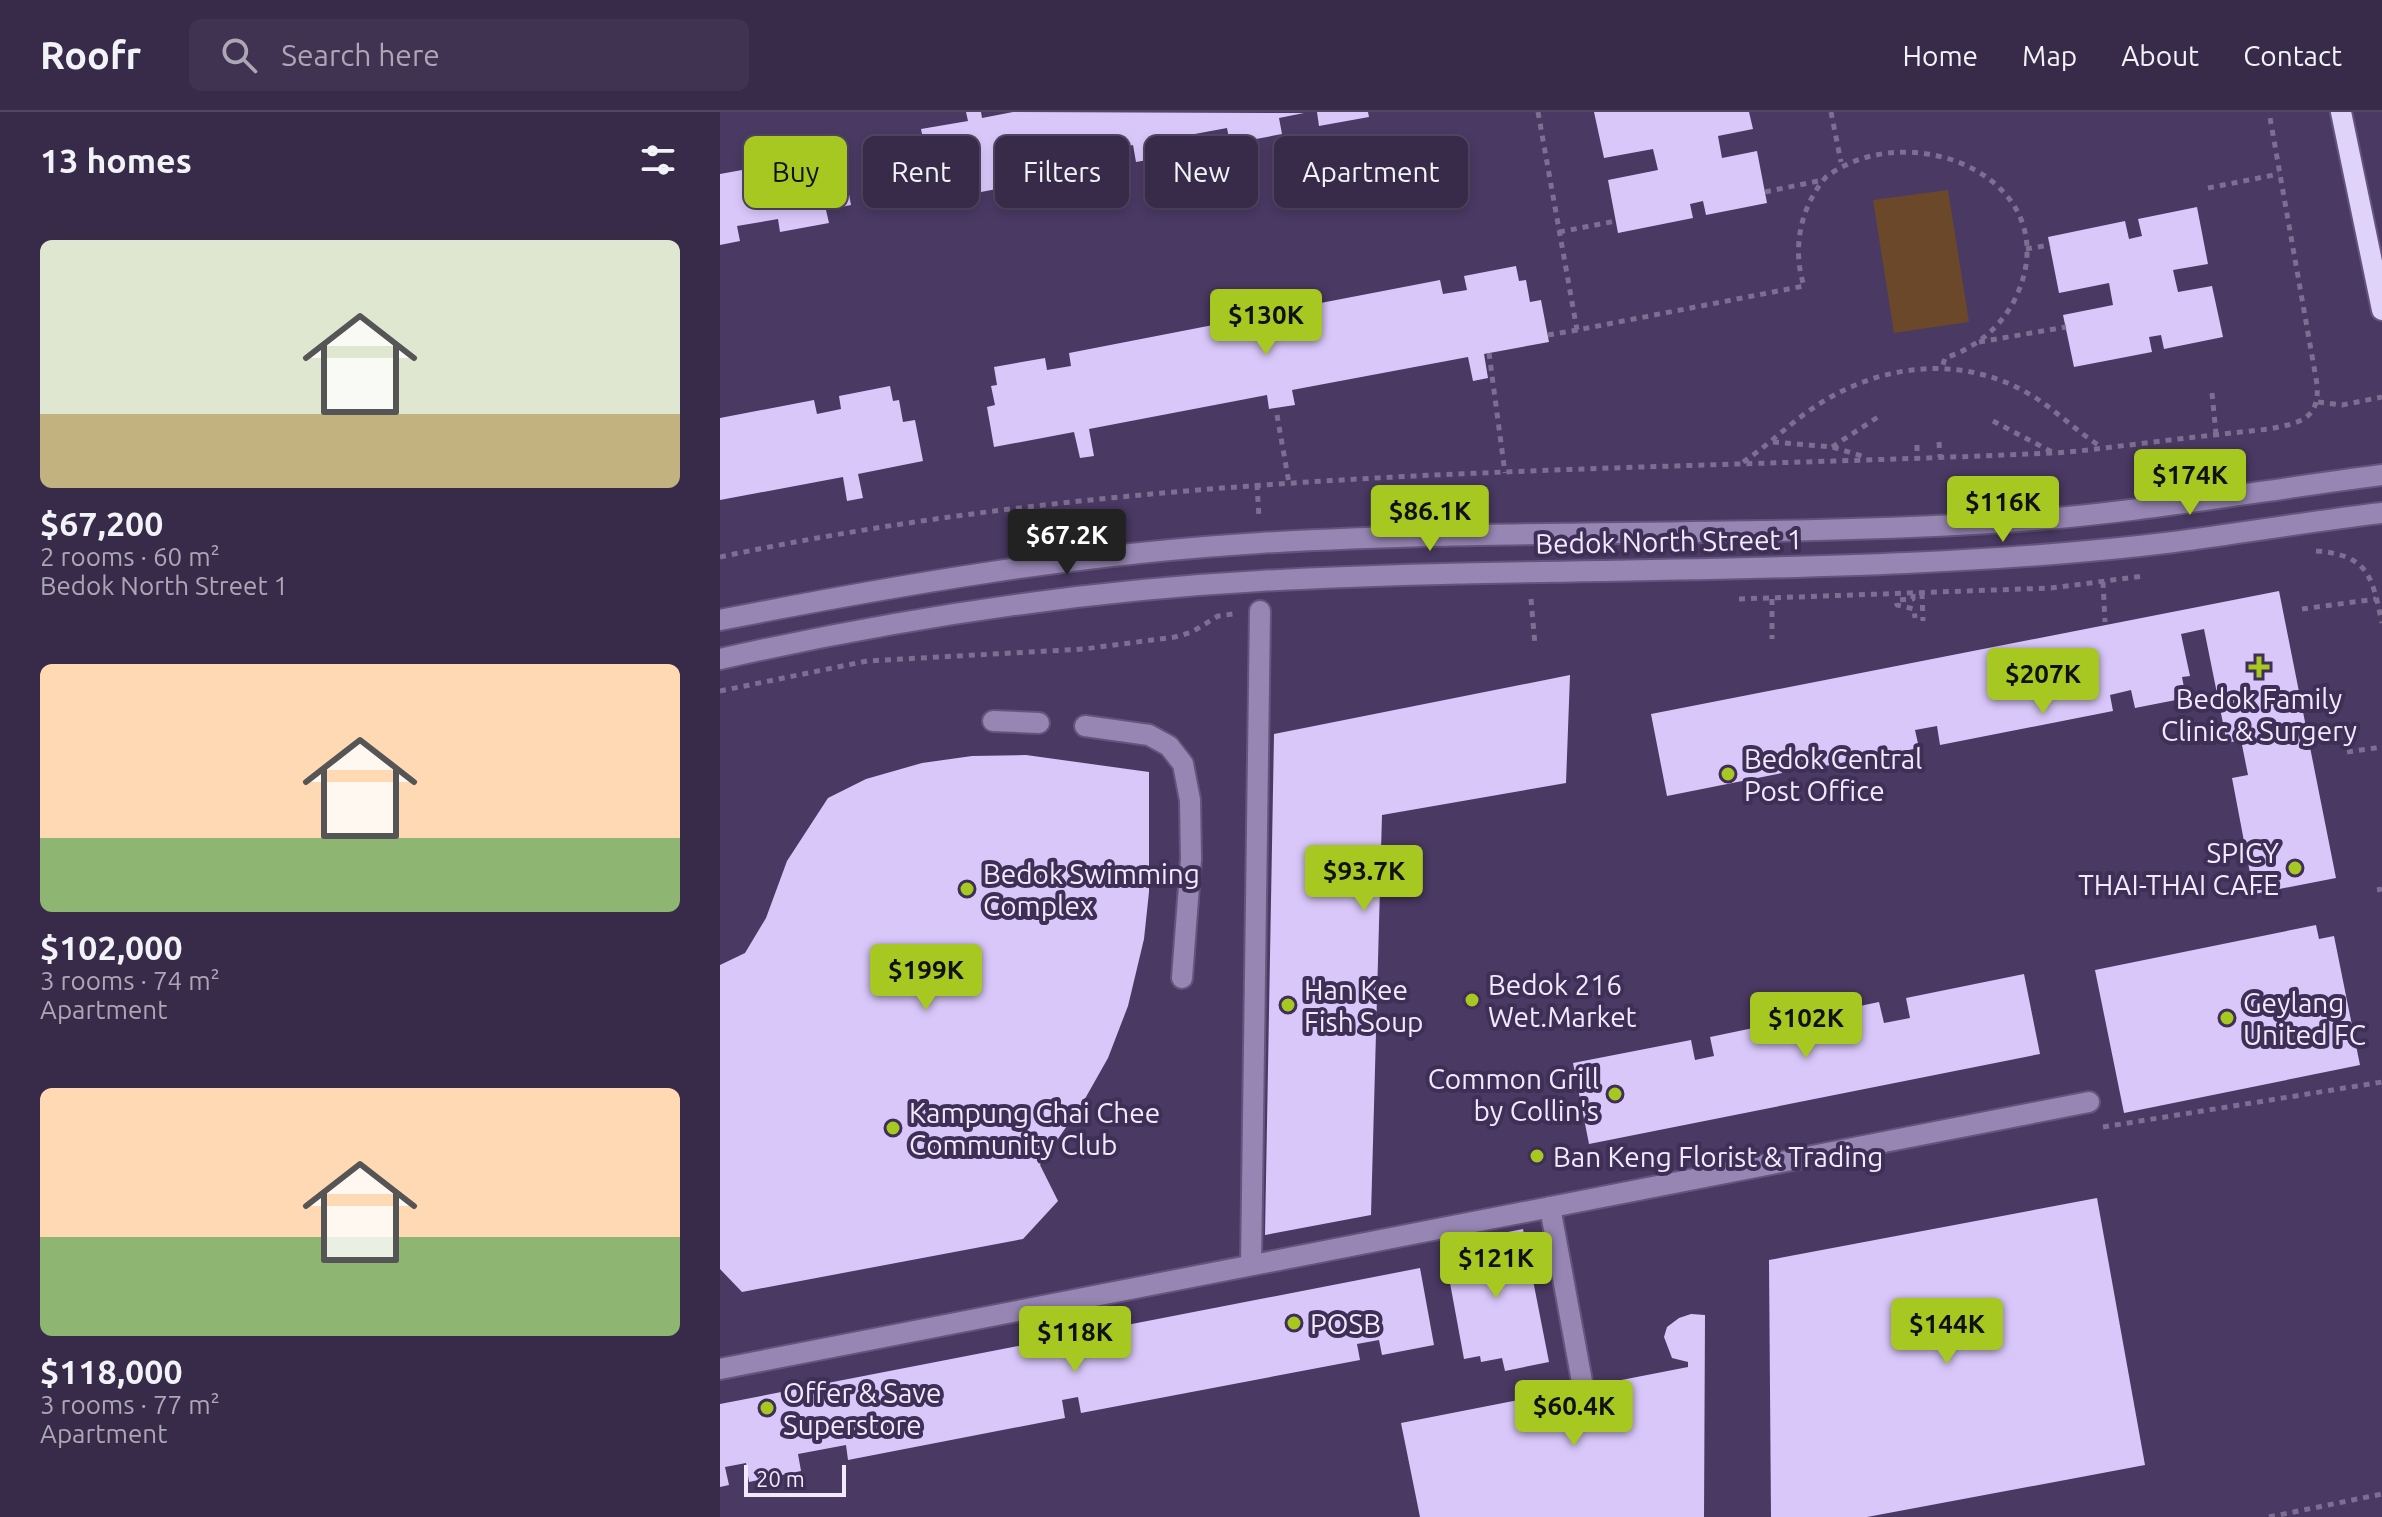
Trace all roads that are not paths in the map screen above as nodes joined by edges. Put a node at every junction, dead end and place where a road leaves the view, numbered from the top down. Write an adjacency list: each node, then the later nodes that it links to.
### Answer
1 (2341, 112): 2 (main road)
2 (2382, 310)
3 (2382, 475): 6 (street, Bedok North Street 1)
4 (2382, 513): 7 (street, Bedok North Street 1)
5 (1260, 611): 14 (street)
6 (720, 620)
7 (720, 659)
8 (993, 721): 9 (street)
9 (1039, 723)
10 (1085, 726): 11 (street)
11 (1182, 978)
12 (2089, 1102): 13 (street)
13 (1550, 1207): 14 (street); 16 (street)
14 (1251, 1265): 15 (street)
15 (720, 1369)
16 (1583, 1387)

